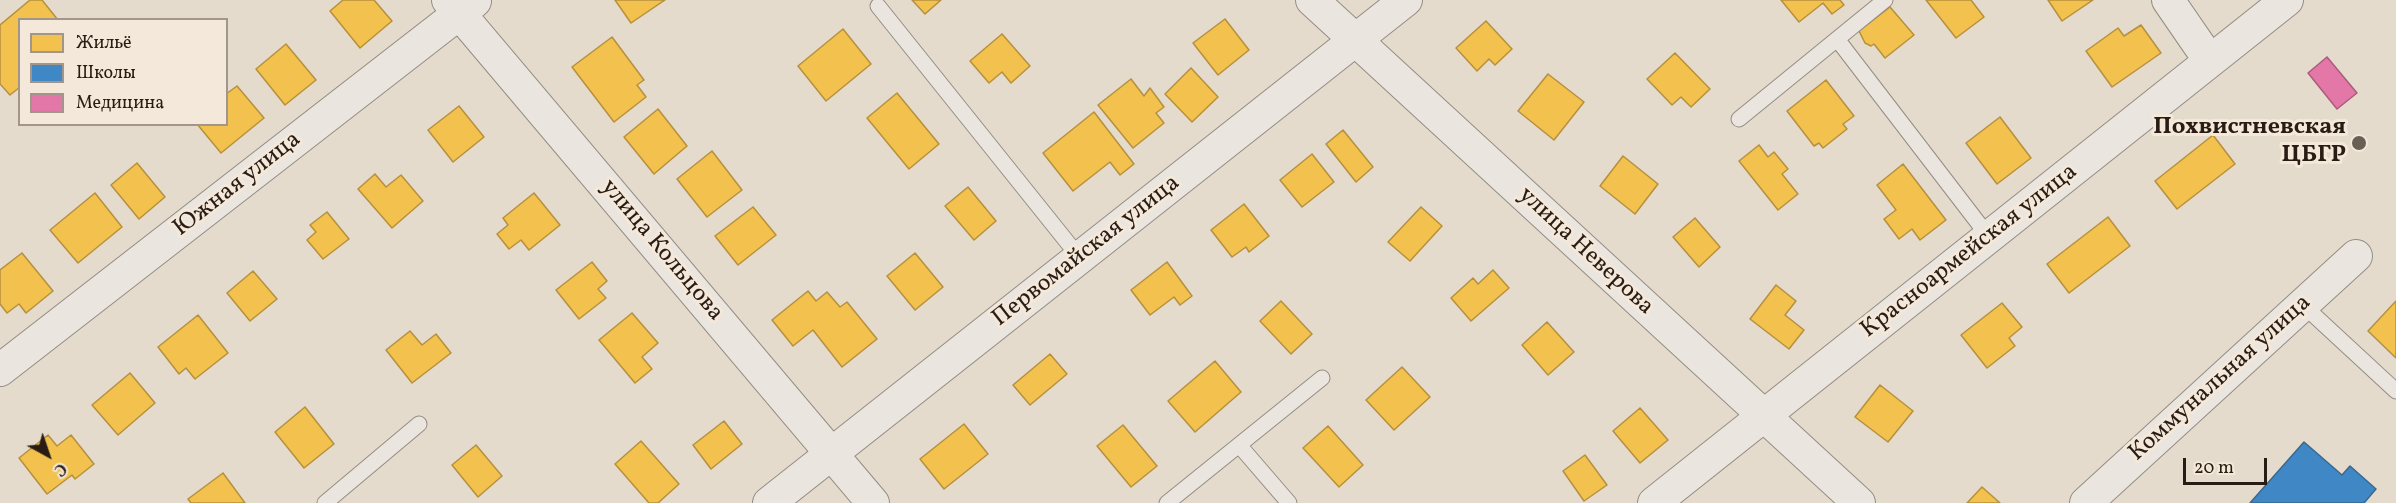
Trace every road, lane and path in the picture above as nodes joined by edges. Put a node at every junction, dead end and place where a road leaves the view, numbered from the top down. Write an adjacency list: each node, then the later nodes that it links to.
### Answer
1 (1312, 0): 8 (street, улица Неверова)
2 (1406, 0): 8 (street, Первомайская улица)
3 (1884, 0): 9 (lane)
4 (2168, 0): 10 (street)
5 (2287, 0): 10 (street, Красноармейская улица)
6 (461, 4): 16 (street, Южная улица); 22 (street, улица Кольцова)
7 (878, 6): 14 (lane)
8 (1355, 39): 14 (street, Первомайская улица); 19 (street, улица Неверова)
9 (1838, 39): 11 (lane); 12 (lane)
10 (2210, 62): 12 (street, Красноармейская улица)
11 (1739, 119)
12 (1989, 237): 19 (street, Красноармейская улица)
13 (2356, 256): 15 (street, Коммунальная улица)
14 (1080, 258): 22 (street, Первомайская улица)
15 (2303, 304): 18 (lane); 23 (street, Коммунальная улица)
16 (0, 370)
17 (1322, 378): 21 (lane)
18 (2396, 391)
19 (1764, 416): 29 (street, Красноармейская улица); 30 (street, улица Неверова)
20 (419, 424): 24 (lane)
21 (1239, 445): 27 (lane); 28 (lane)
22 (832, 454): 25 (street, Первомайская улица); 26 (street, улица Кольцова)
23 (2088, 502)
24 (324, 503)
25 (769, 503)
26 (873, 503)
27 (1167, 503)
28 (1288, 503)
29 (1654, 503)
30 (1859, 503)

